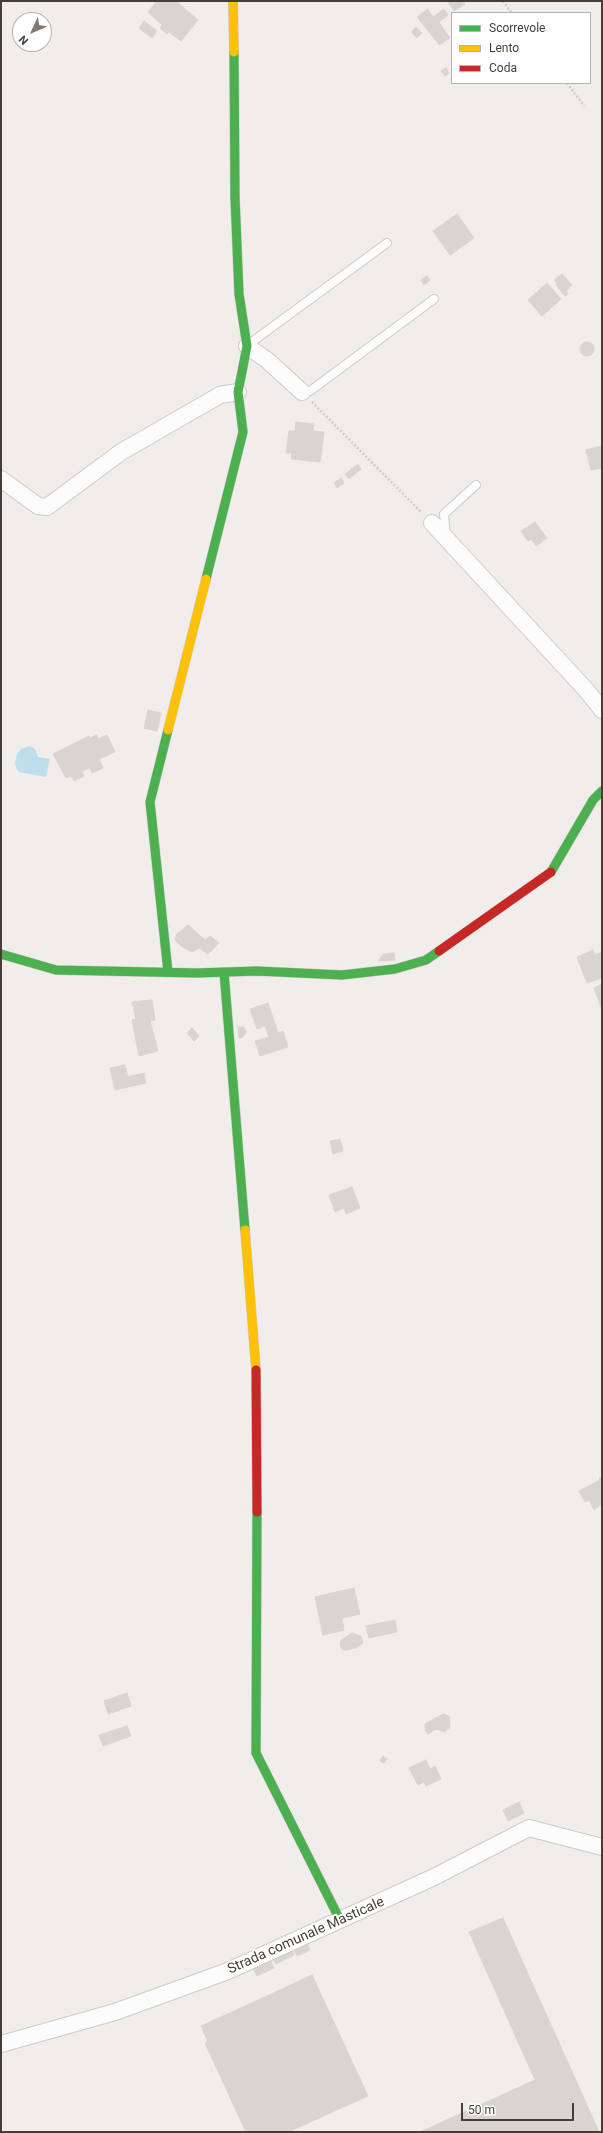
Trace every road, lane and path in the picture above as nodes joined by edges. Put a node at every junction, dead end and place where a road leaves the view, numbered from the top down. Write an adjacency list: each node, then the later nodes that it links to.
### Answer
1 (233, 1): 8 (street)
2 (503, 1): 3 (path)
3 (511, 12)
4 (568, 84): 5 (path)
5 (584, 106)
6 (387, 243): 8 (lane)
7 (434, 299): 10 (lane)
8 (247, 346): 9 (street); 10 (street)
9 (238, 392): 11 (street); 18 (street)
10 (302, 392): 13 (path)
11 (1, 479)
12 (476, 486): 14 (lane)
13 (432, 523): 14 (street)
14 (447, 540): 15 (street)
15 (602, 710)
16 (602, 791): 19 (street)
17 (1, 954): 18 (street)
18 (168, 972): 19 (street)
19 (224, 972): 21 (street)
20 (602, 1847): 21 (street, Strada comunale Masticale)
21 (340, 1920): 22 (street, Strada comunale Masticale)
22 (1, 2044)

